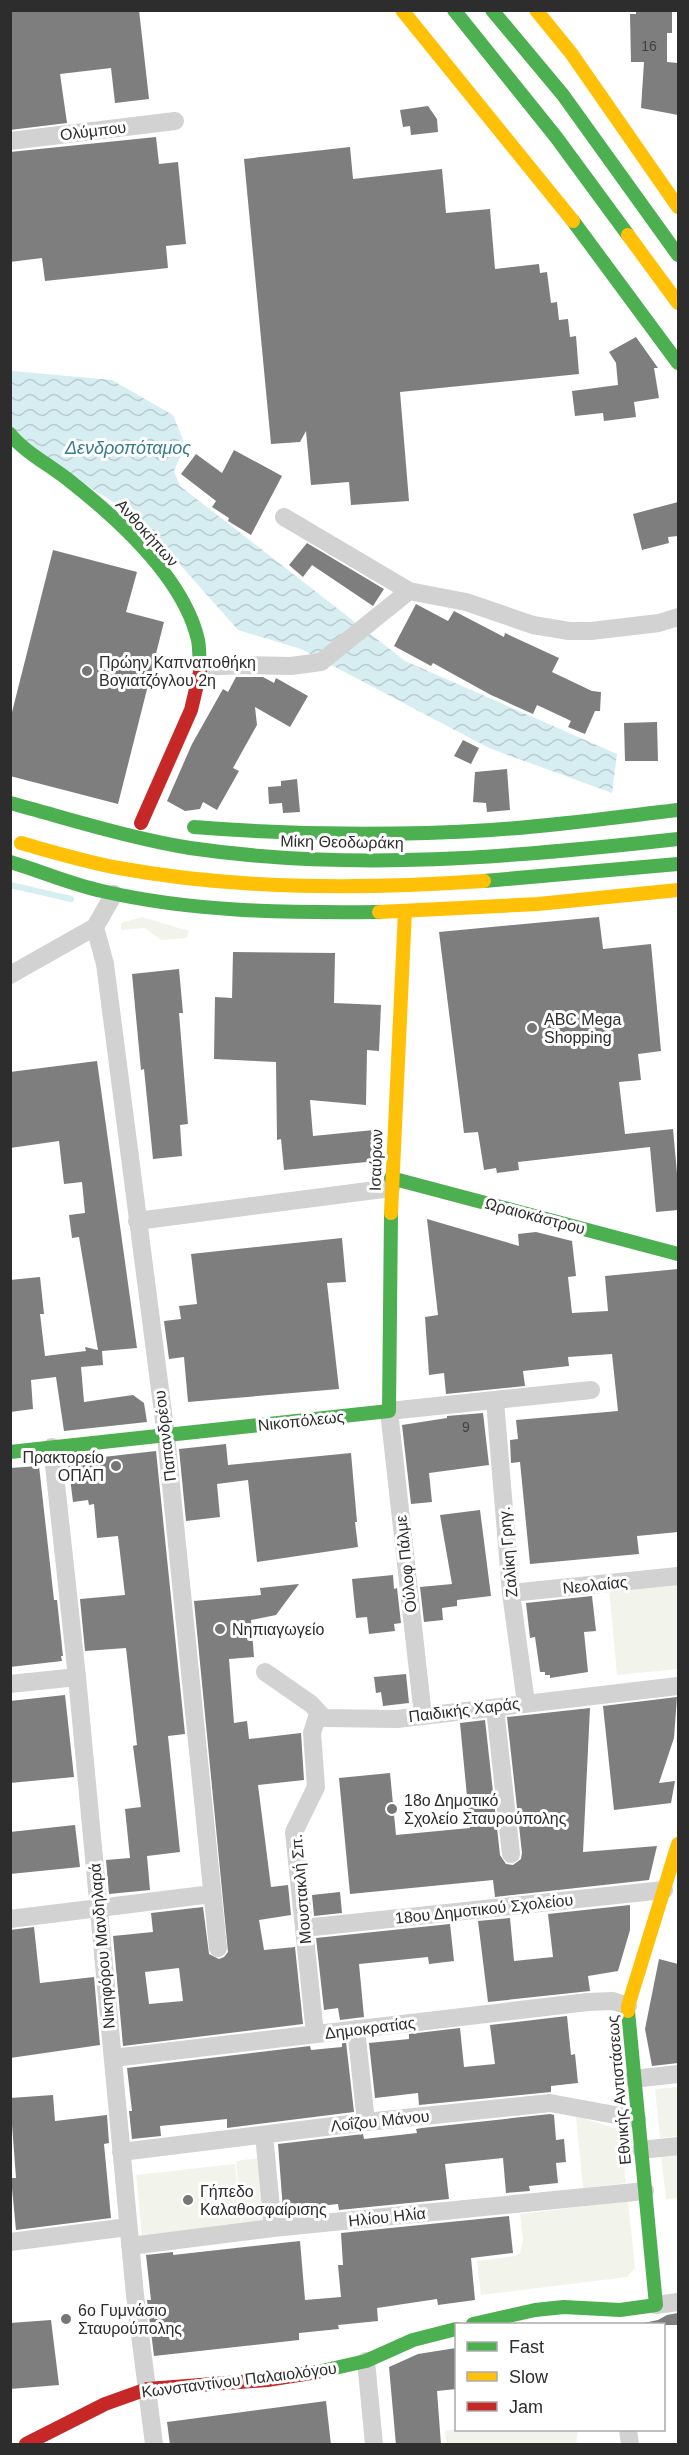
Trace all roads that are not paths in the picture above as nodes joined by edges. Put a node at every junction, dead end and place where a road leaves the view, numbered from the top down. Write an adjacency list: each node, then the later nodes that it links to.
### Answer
1 (402, 10): 11 (main road)
2 (454, 10): 10 (main road)
3 (492, 10): 8 (main road)
4 (536, 10): 7 (main road)
5 (175, 121): 6 (street, Ολύμπου)
6 (10, 141)
7 (678, 207)
8 (678, 255)
9 (598, 277): 11 (main road)
10 (678, 303)
11 (653, 326): 12 (main road)
12 (678, 363)
13 (12, 436): 17 (main road, Ανθοκήπων)
14 (284, 517): 15 (street)
15 (409, 591): 16 (street); 17 (street)
16 (678, 617)
17 (201, 667): 21 (main road, Ανθοκήπων)
18 (10, 803): 20 (main road, Μίκη Θεοδωράκη)
19 (678, 810): 23 (main road)
20 (64, 817): 21 (main road); 25 (main road, Μίκη Θεοδωράκη)
21 (141, 823): 22 (main road)
22 (159, 825)
23 (178, 826)
24 (10, 840): 27 (main road)
25 (678, 840)
26 (10, 862): 29 (main road)
27 (678, 864)
28 (10, 877): 29 (main road)
29 (94, 890): 31 (main road)
30 (678, 890): 32 (main road)
31 (114, 894): 32 (main road); 33 (street)
32 (405, 911): 35 (main road, Ισαύρων)
33 (95, 927): 34 (street); 36 (street, Παπανδρέου)
34 (10, 975)
35 (391, 1183): 36 (street, Ωραιοκάστρου); 37 (main road, Ωραιοκάστρου); 40 (main road, Ισαύρων)
36 (138, 1221): 41 (street, Παπανδρέου)
37 (678, 1254)
38 (591, 1390): 39 (street, Νικοπόλεως)
39 (495, 1401): 40 (street, Νικοπόλεως); 45 (street, Ζαλίκη Γρηγ.)
40 (388, 1412): 41 (main road, Νικοπόλεως); 53 (street, Ούλοφ Πάλμε)
41 (166, 1436): 42 (main road, Νικοπόλεως); 57 (street, Παπανδρέου)
42 (52, 1447): 43 (main road, Νικοπόλεως); 47 (street, Νικηφόρου Μανδηλαρά)
43 (10, 1452)
44 (678, 1576): 45 (street, Νεολαίας)
45 (511, 1593): 50 (street, Ζαλίκη Γρηγ.)
46 (265, 1672): 52 (street)
47 (77, 1677): 48 (street); 58 (street, Νικηφόρου Μανδηλαρά)
48 (10, 1684)
49 (678, 1686): 50 (street, Παιδικής Χαράς)
50 (526, 1703): 51 (street, Παιδικής Χαράς)
51 (495, 1708): 53 (street, Παιδικής Χαράς); 55 (street)
52 (318, 1714): 53 (street, Παιδικής Χαράς); 60 (street, Μουστακλή Σπ.)
53 (423, 1716)
54 (678, 1844): 56 (main road, Εθνικής Αντιστάσεως)
55 (511, 1854)
56 (664, 1890): 60 (street, 18ου Δημοτικού Σχολείου); 62 (main road, Εθνικής Αντιστάσεως)
57 (212, 1894): 58 (street); 61 (street, Παπανδρέου)
58 (98, 1908): 59 (street); 65 (street, Νικηφόρου Μανδηλαρά)
59 (10, 1919)
60 (304, 1928): 64 (street, Μουστακλή Σπ.)
61 (218, 1948)
62 (628, 2006): 63 (street, Δημοκρατίας); 67 (main road, Εθνικής Αντιστάσεως)
63 (356, 2029): 64 (street, Δημοκρατίας); 69 (street)
64 (315, 2034): 65 (street, Δημοκρατίας)
65 (113, 2058): 73 (street, Νικηφόρου Μανδηλαρά)
66 (678, 2074): 67 (street)
67 (633, 2079): 68 (main road, Εθνικής Αντιστάσεως)
68 (637, 2119): 69 (street, Λοΐζου Μάνου); 72 (main road, Εθνικής Αντιστάσεως)
69 (366, 2122): 70 (street, Λοΐζου Μάνου)
70 (264, 2135): 73 (street, Λοΐζου Μάνου); 76 (street)
71 (678, 2146): 72 (street)
72 (641, 2150): 74 (main road, Εθνικής Αντιστάσεως)
73 (121, 2152): 75 (street, Νικηφόρου Μανδηλαρά)
74 (645, 2191): 76 (street, Ηλίου Ηλία); 80 (main road, Εθνικής Αντιστάσεως)
75 (128, 2227): 77 (street); 78 (street, Νικηφόρου Μανδηλαρά)
76 (273, 2228): 78 (street, Ηλίου Ηλία)
77 (10, 2242)
78 (130, 2246): 85 (street, Νικηφόρου Μανδηλαρά)
79 (678, 2302): 80 (street)
80 (656, 2305): 81 (main road)
81 (620, 2317): 82 (main road)
82 (481, 2323)
83 (455, 2329): 84 (main road, Κωνσταντίνου Παλαιολόγου)
84 (366, 2361): 85 (main road, Κωνσταντίνου Παλαιολόγου); 88 (street)
85 (147, 2389): 86 (main road, Κωνσταντίνου Παλαιολόγου); 87 (street, Νικηφόρου Μανδηλαρά)
86 (26, 2445)
87 (154, 2445)
88 (374, 2445)

